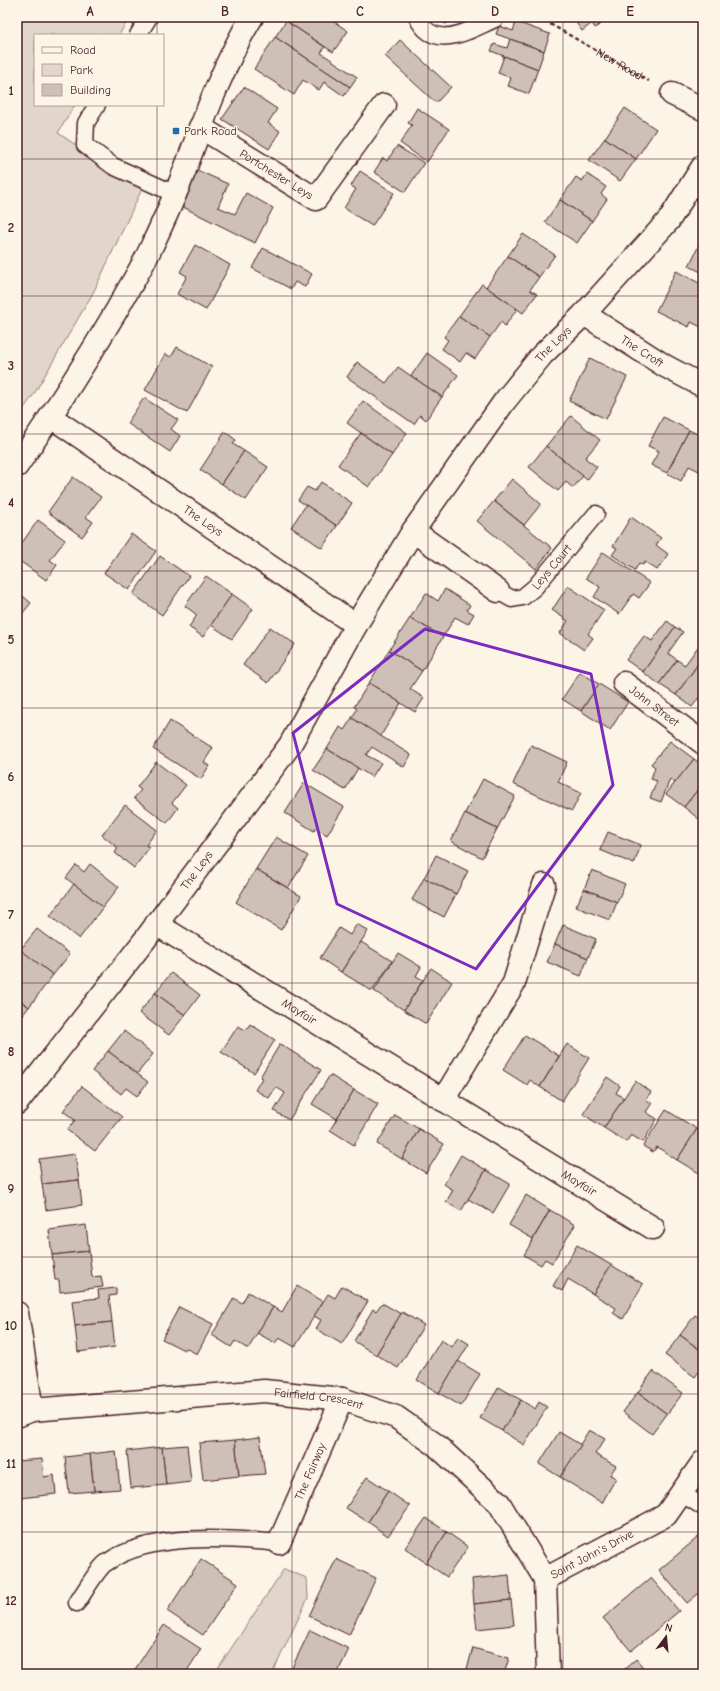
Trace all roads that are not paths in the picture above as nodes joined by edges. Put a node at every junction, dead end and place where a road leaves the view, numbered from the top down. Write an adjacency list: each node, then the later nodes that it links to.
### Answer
1 (149, 17): 5 (lane)
2 (252, 17): 10 (street)
3 (417, 17): 4 (lane)
4 (495, 19)
5 (139, 34)
6 (672, 94): 9 (street)
7 (384, 105): 10 (street, Portchester Leys)
8 (96, 106): 12 (lane)
9 (703, 109)
10 (200, 127): 12 (street)
11 (703, 166): 13 (street, The Leys)
12 (175, 194): 15 (street)
13 (584, 314): 14 (street, The Croft); 18 (street, The Leys)
14 (703, 386)
15 (51, 417): 16 (street); 20 (street, The Leys)
16 (17, 466)
17 (596, 514): 19 (lane, Leys Court)
18 (412, 531): 19 (street); 20 (street, The Leys)
19 (498, 591)
20 (356, 625): 24 (street, The Leys)
21 (624, 683): 22 (street, John Street)
22 (703, 743)
23 (544, 885): 25 (street)
24 (156, 924): 25 (street, Mayfair); 26 (street, The Leys)
25 (443, 1100): 27 (street, Mayfair)
26 (17, 1103)
27 (653, 1228)
28 (17, 1314): 30 (street)
29 (342, 1399): 30 (street, Fairfield Crescent); 34 (street, The Fairway); 35 (street, Fairfield Crescent)
30 (25, 1413)
31 (703, 1462): 32 (street, Saint John's Drive)
32 (681, 1493): 33 (lane); 35 (street, Saint John's Drive)
33 (703, 1507)
34 (279, 1543): 36 (lane)
35 (545, 1579): 37 (street, Saint John's Drive)
36 (77, 1603)
37 (548, 1674)

